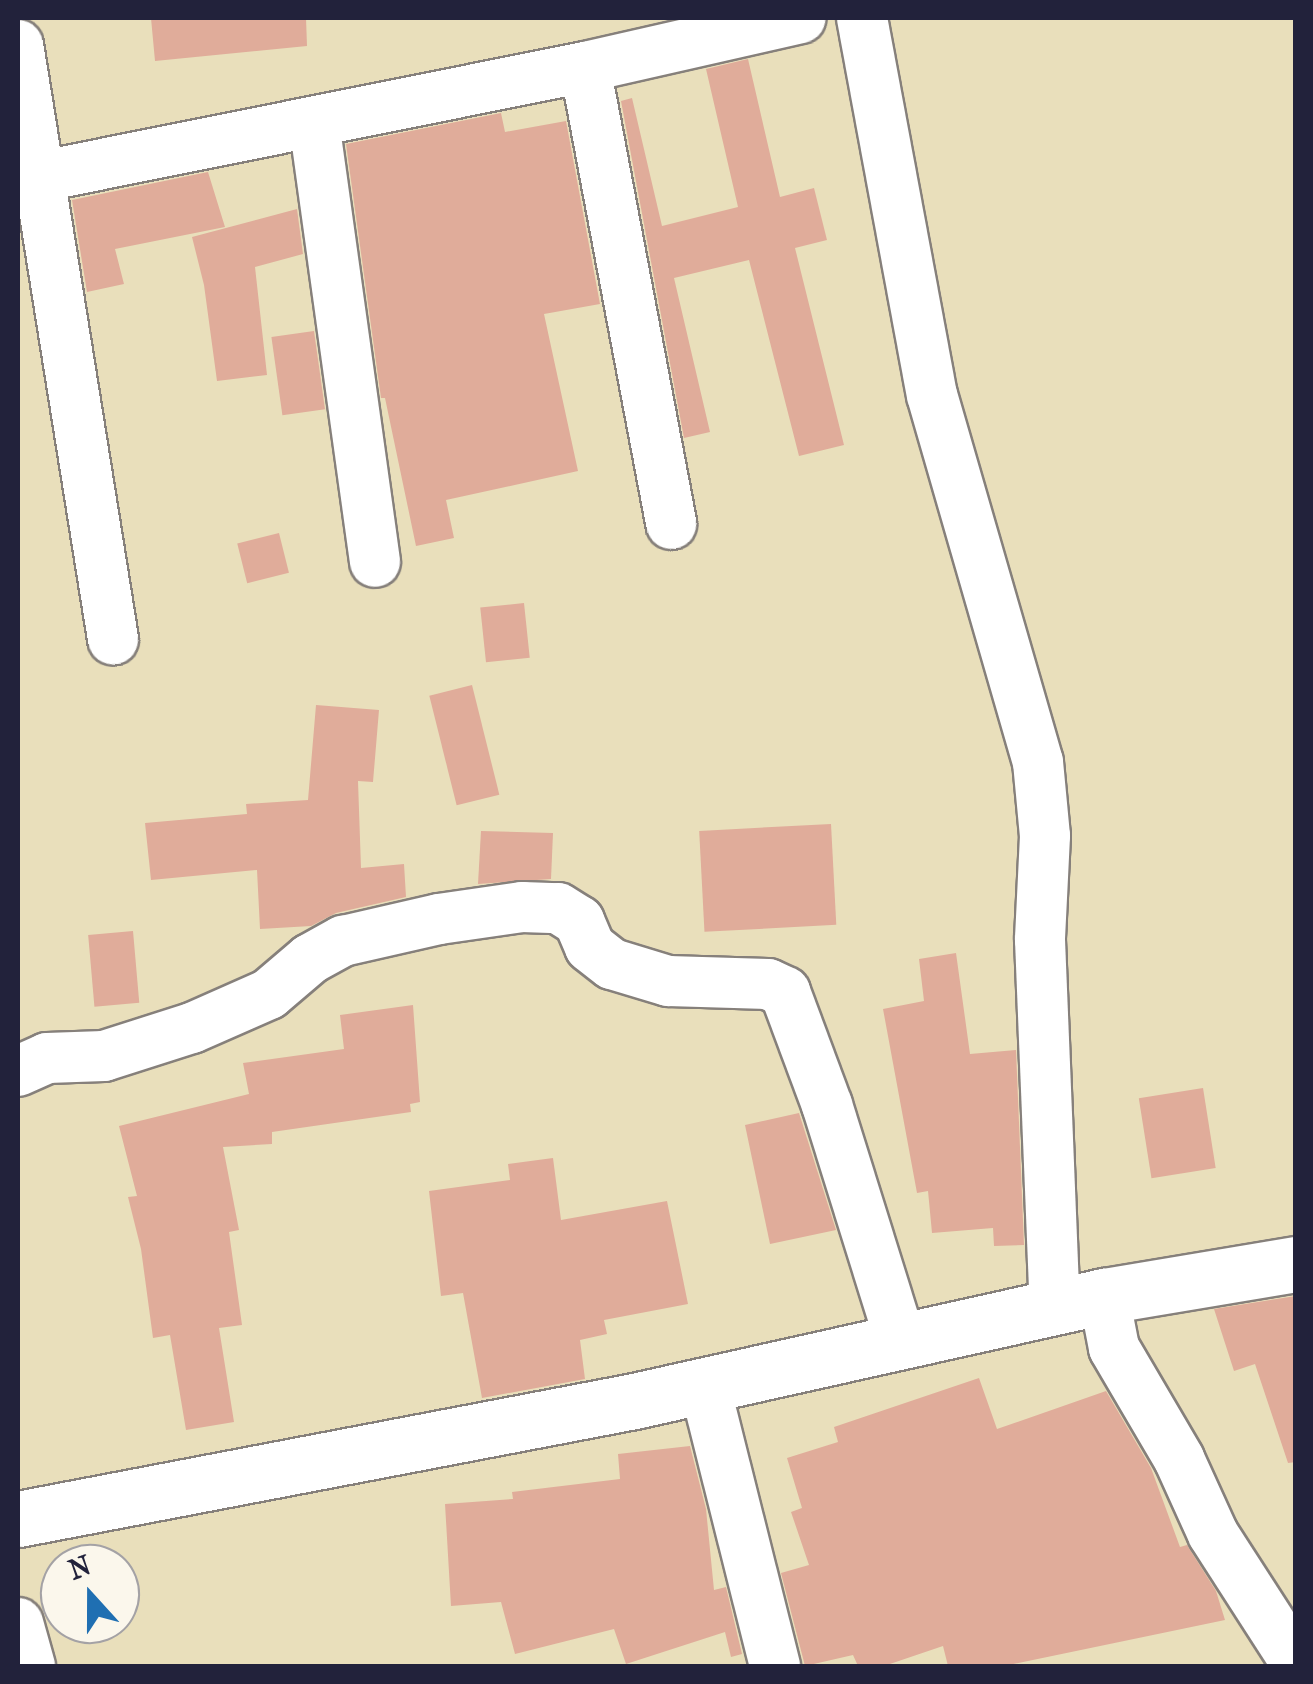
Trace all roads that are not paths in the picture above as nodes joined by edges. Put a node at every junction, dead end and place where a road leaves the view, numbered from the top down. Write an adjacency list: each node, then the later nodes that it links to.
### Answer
1 (801, 18): 4 (street)
2 (862, 18): 12 (street)
3 (18, 45): 6 (street)
4 (585, 66): 5 (street); 7 (street)
5 (314, 122): 6 (street); 8 (street)
6 (30, 178): 9 (street)
7 (671, 524)
8 (375, 562)
9 (113, 639)
10 (18, 1071): 13 (street)
11 (1296, 1264): 12 (street)
12 (1079, 1301): 13 (street); 17 (street)
13 (901, 1342): 14 (street)
14 (705, 1387): 15 (street); 19 (street)
15 (18, 1519)
16 (18, 1623): 18 (street)
17 (1296, 1663)
18 (30, 1666)
19 (775, 1666)

